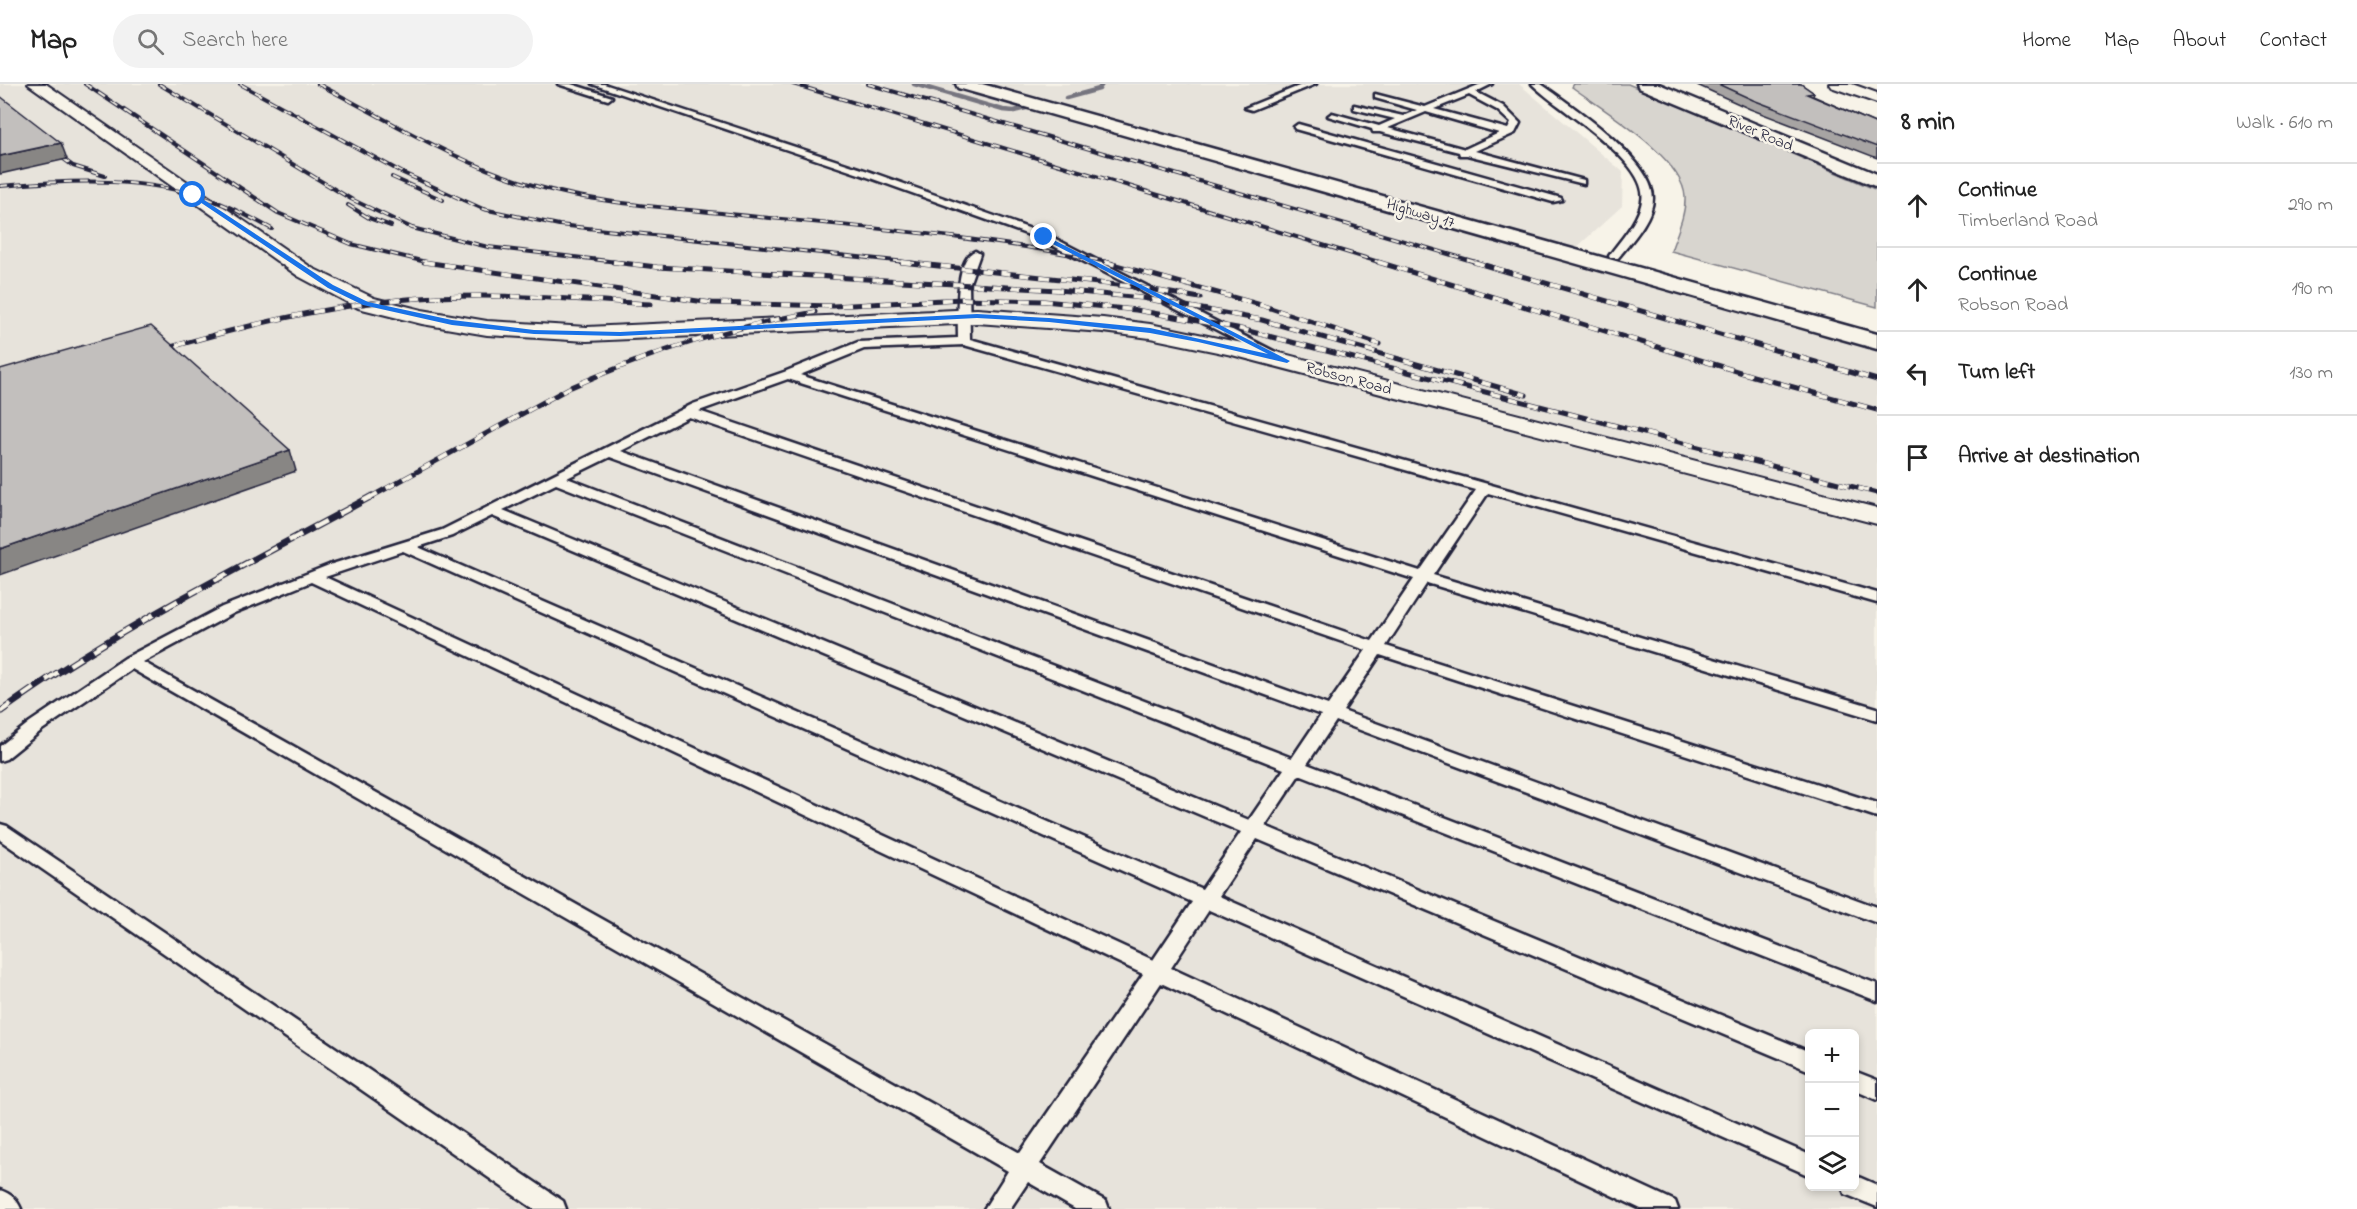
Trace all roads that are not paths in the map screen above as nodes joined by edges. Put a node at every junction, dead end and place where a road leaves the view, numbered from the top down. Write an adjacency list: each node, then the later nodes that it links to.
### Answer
1 (36, 84): 34 (street, Robson Road)
2 (562, 84): 27 (lane)
3 (596, 84): 39 (lane)
4 (964, 84): 37 (main road, Highway 17)
5 (999, 84): 33 (main road, Highway 17)
6 (1312, 84): 15 (lane)
7 (1488, 84): 11 (lane)
8 (1536, 84): 33 (lane)
9 (1645, 84): 28 (main road, River Road)
10 (1837, 84): 13 (street)
11 (1470, 92): 16 (lane); 21 (lane)
12 (1378, 96): 16 (lane)
13 (1877, 98)
14 (1357, 107): 18 (lane)
15 (1249, 108)
16 (1424, 110): 18 (lane); 21 (lane)
17 (1332, 116): 20 (lane)
18 (1404, 119): 20 (lane)
19 (1298, 127): 22 (lane)
20 (1380, 128): 22 (lane); 23 (lane)
21 (1508, 132): 23 (lane)
22 (1349, 141): 26 (lane)
23 (1466, 152): 24 (lane); 29 (lane)
24 (1456, 156)
25 (1446, 161): 26 (lane)
26 (1435, 165): 31 (lane)
27 (836, 175)
28 (1877, 181)
29 (1581, 182)
30 (879, 190): 38 (lane)
31 (1557, 200)
32 (975, 254): 34 (lane)
33 (1614, 256): 35 (main road, Highway 17)
34 (965, 316): 36 (lane); 38 (street, Robson Road)
35 (1877, 331)
36 (964, 341): 40 (lane); 44 (lane)
37 (1877, 342)
38 (1254, 352): 39 (street, Robson Road)
39 (1287, 361): 46 (street, Robson Road)
40 (788, 375): 41 (lane); 49 (lane)
41 (688, 412): 42 (lane); 51 (lane)
42 (610, 452): 43 (lane); 53 (lane)
43 (557, 479): 45 (lane); 56 (lane)
44 (1484, 488): 49 (lane); 50 (lane)
45 (492, 512): 47 (lane); 58 (lane)
46 (1877, 516)
47 (404, 546): 48 (lane); 60 (lane)
48 (312, 577): 52 (lane); 62 (lane)
49 (1423, 577): 51 (lane); 54 (lane)
50 (1877, 598)
51 (1376, 648): 53 (lane); 57 (lane)
52 (131, 662): 55 (lane); 68 (lane)
53 (1332, 713): 56 (lane); 61 (lane)
54 (1877, 714)
55 (0, 755)
56 (1295, 766): 58 (lane); 63 (lane)
57 (1877, 810)
58 (1253, 829): 60 (lane); 64 (lane)
59 (0, 831): 73 (lane)
60 (1205, 899): 62 (lane); 67 (lane)
61 (1877, 915)
62 (1156, 971): 68 (lane); 76 (lane)
63 (1877, 993)
64 (1805, 1060)
65 (1859, 1082): 66 (lane)
66 (1877, 1090)
67 (1805, 1164)
68 (1024, 1167): 74 (lane); 75 (lane)
69 (1859, 1188): 70 (lane)
70 (1877, 1196)
71 (0, 1201): 72 (lane)
72 (9, 1209)
73 (554, 1209)
74 (996, 1209)
75 (1097, 1209)
76 (1666, 1209)

